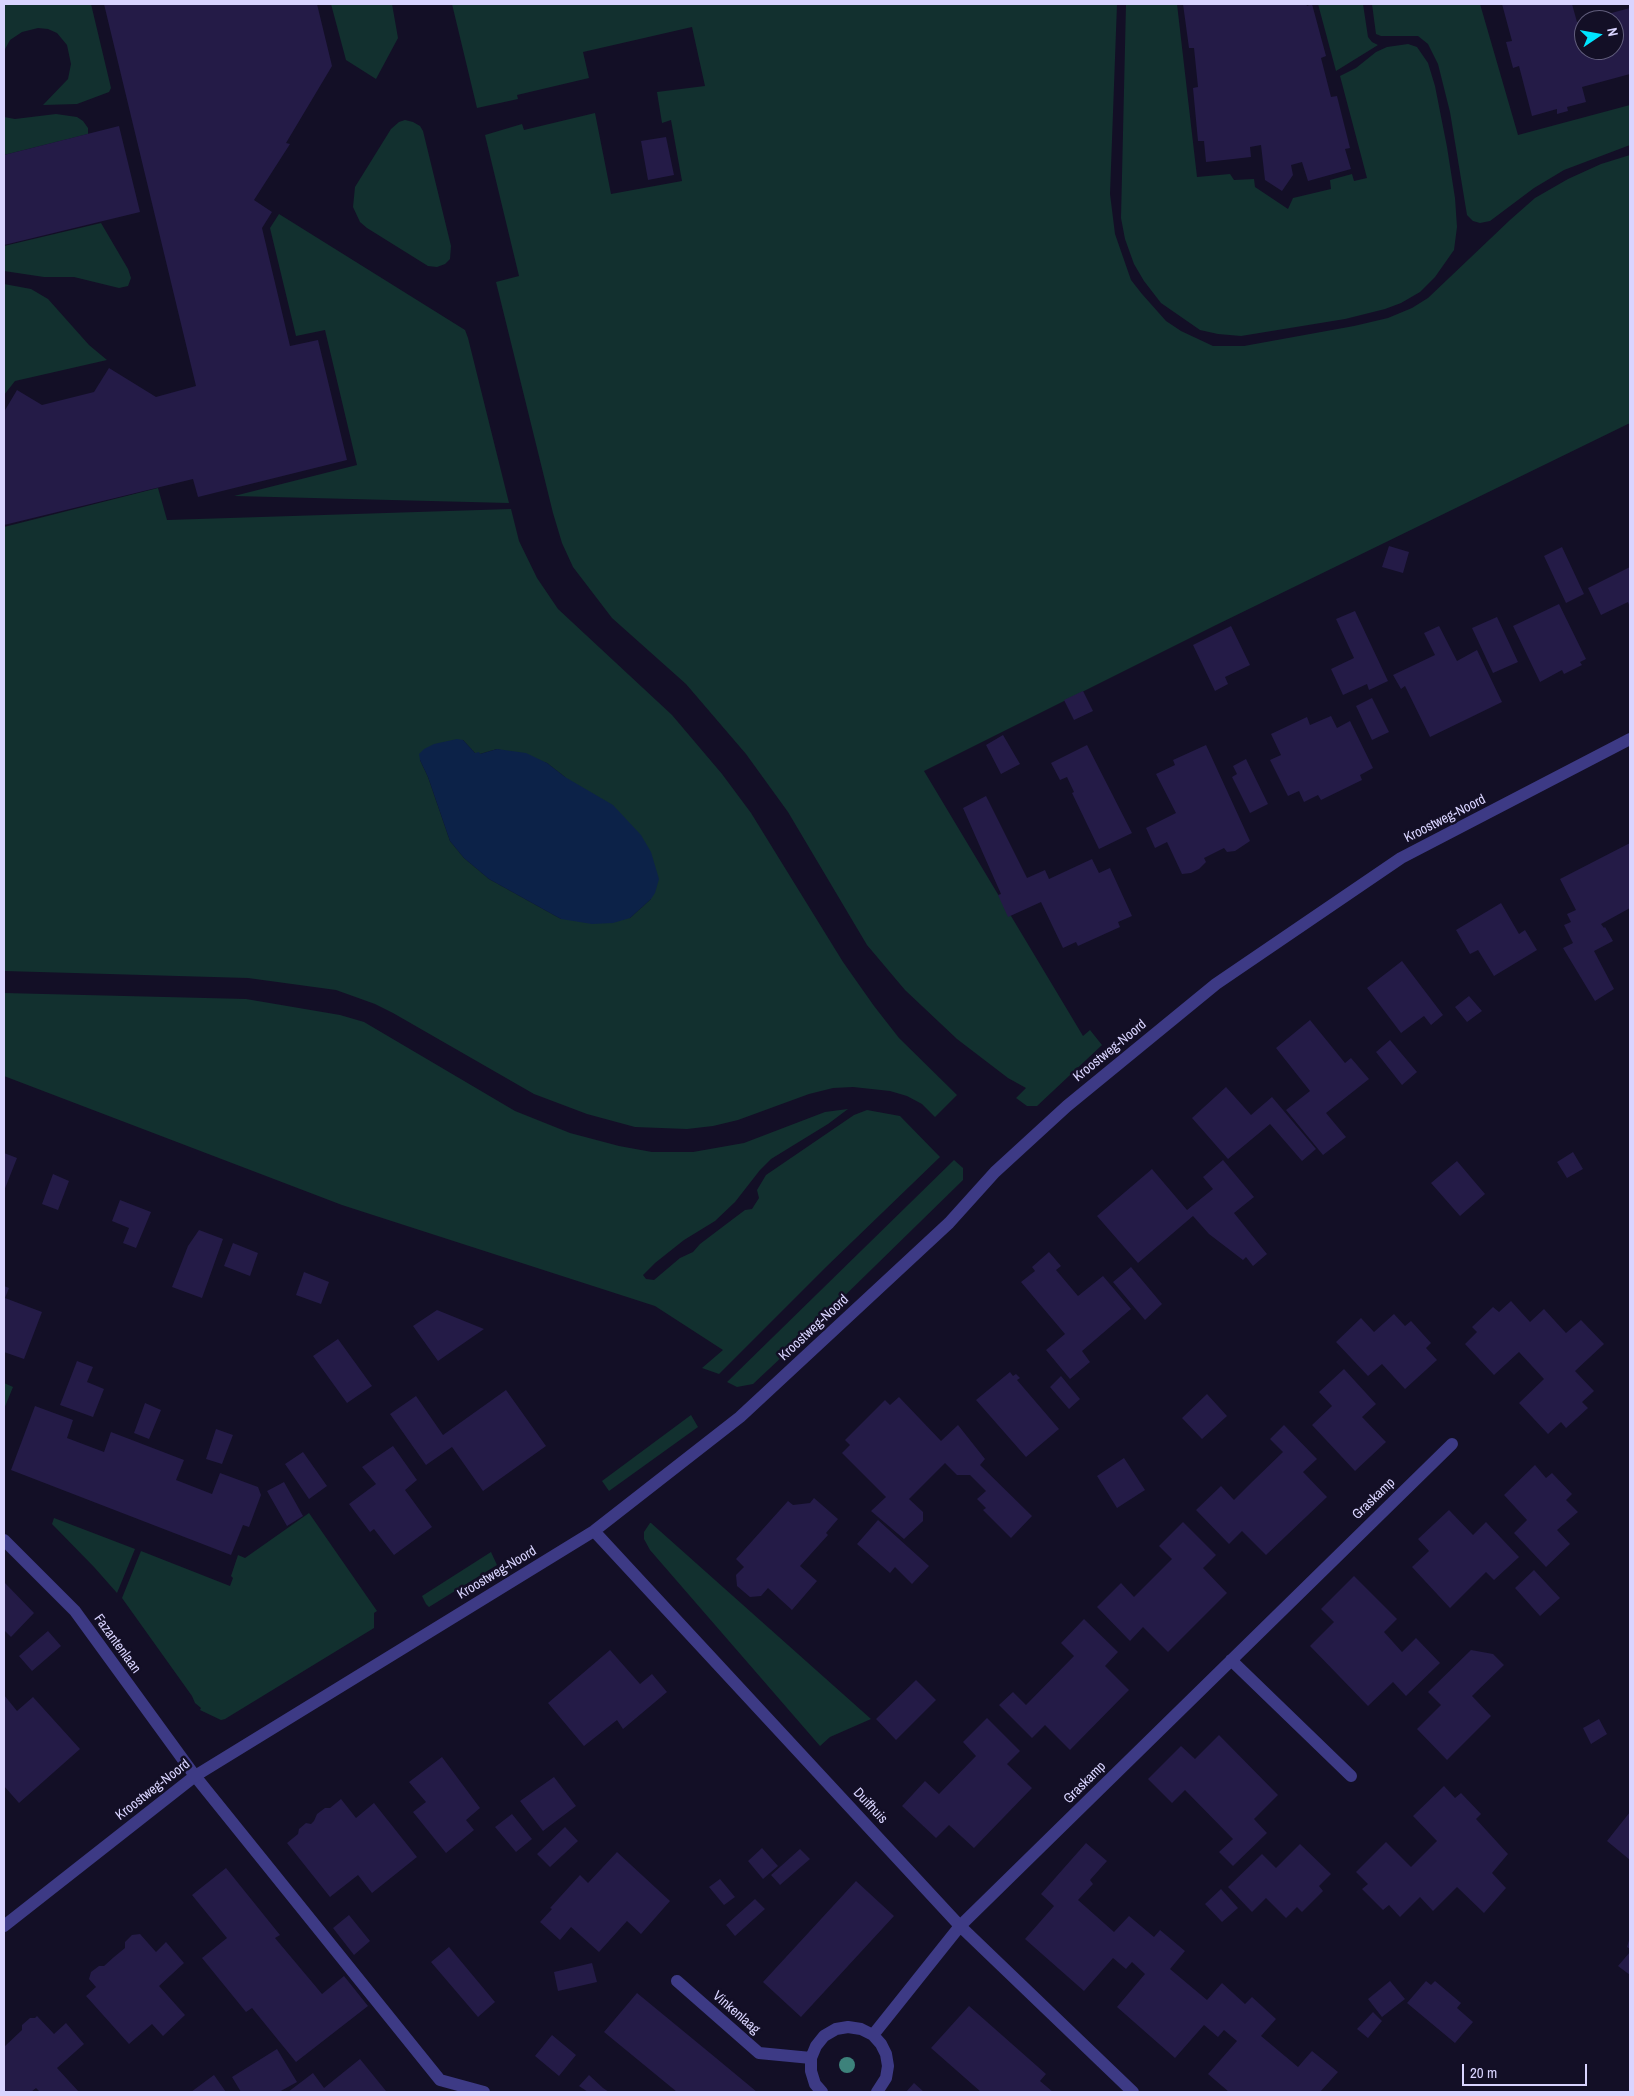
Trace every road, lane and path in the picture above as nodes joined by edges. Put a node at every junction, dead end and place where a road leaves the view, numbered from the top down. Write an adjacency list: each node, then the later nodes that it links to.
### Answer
1 (1630, 739): 3 (street, Kroostweg-Noord)
2 (1452, 1444): 5 (street, Graskamp)
3 (594, 1531): 6 (street, Kroostweg-Noord); 9 (street, Duifhuis)
4 (4, 1540): 6 (street, Fazantenlaan)
5 (1231, 1660): 7 (street); 9 (street, Graskamp)
6 (195, 1776): 8 (street, Kroostweg-Noord); 13 (street, Fazantenlaan)
7 (1351, 1776)
8 (4, 1926)
9 (960, 1926): 11 (street); 16 (street, Duifhuis)
10 (677, 1981): 12 (street, Vinkenlaag)
11 (873, 2035): 12 (street); 15 (street)
12 (811, 2058): 14 (street)
13 (484, 2092)
14 (822, 2092)
15 (877, 2092)
16 (1133, 2092)

